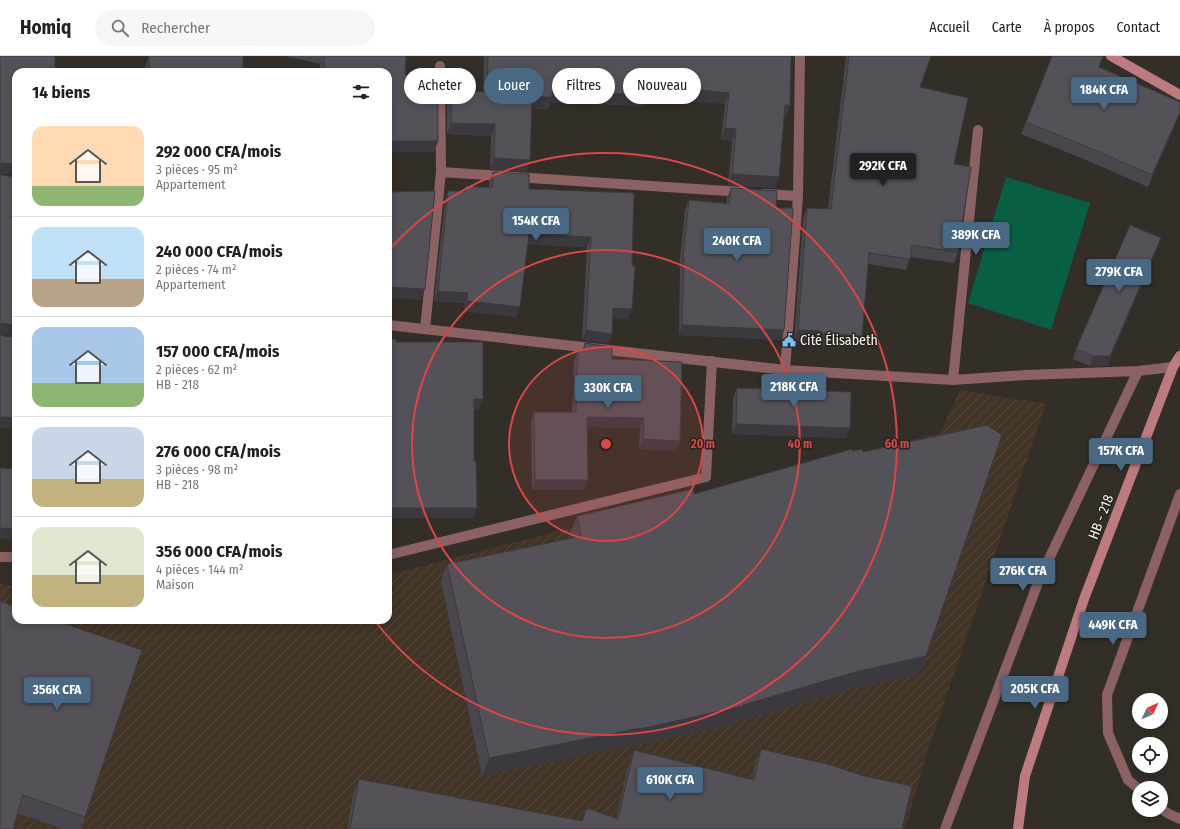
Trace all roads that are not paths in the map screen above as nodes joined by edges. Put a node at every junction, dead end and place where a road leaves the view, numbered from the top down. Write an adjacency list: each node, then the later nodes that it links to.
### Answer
1 (800, 56): 7 (street)
2 (1111, 56): 4 (main road)
3 (440, 66): 6 (street)
4 (1180, 95)
5 (978, 130): 15 (street)
6 (441, 172): 7 (street); 9 (street)
7 (798, 196): 13 (street)
8 (392, 325): 9 (street)
9 (425, 329): 11 (street)
10 (1180, 356): 12 (main road, HB - 218)
11 (712, 362): 13 (street); 17 (street)
12 (1173, 367): 14 (street); 24 (main road, HB - 218)
13 (785, 370): 15 (street)
14 (1138, 371): 15 (street); 23 (street)
15 (953, 380)
16 (1180, 494): 20 (street)
17 (392, 554)
18 (0, 556): 19 (street)
19 (12, 557)
20 (1132, 784)
21 (1168, 813): 22 (street)
22 (1180, 819)
23 (944, 829)
24 (1018, 829)

